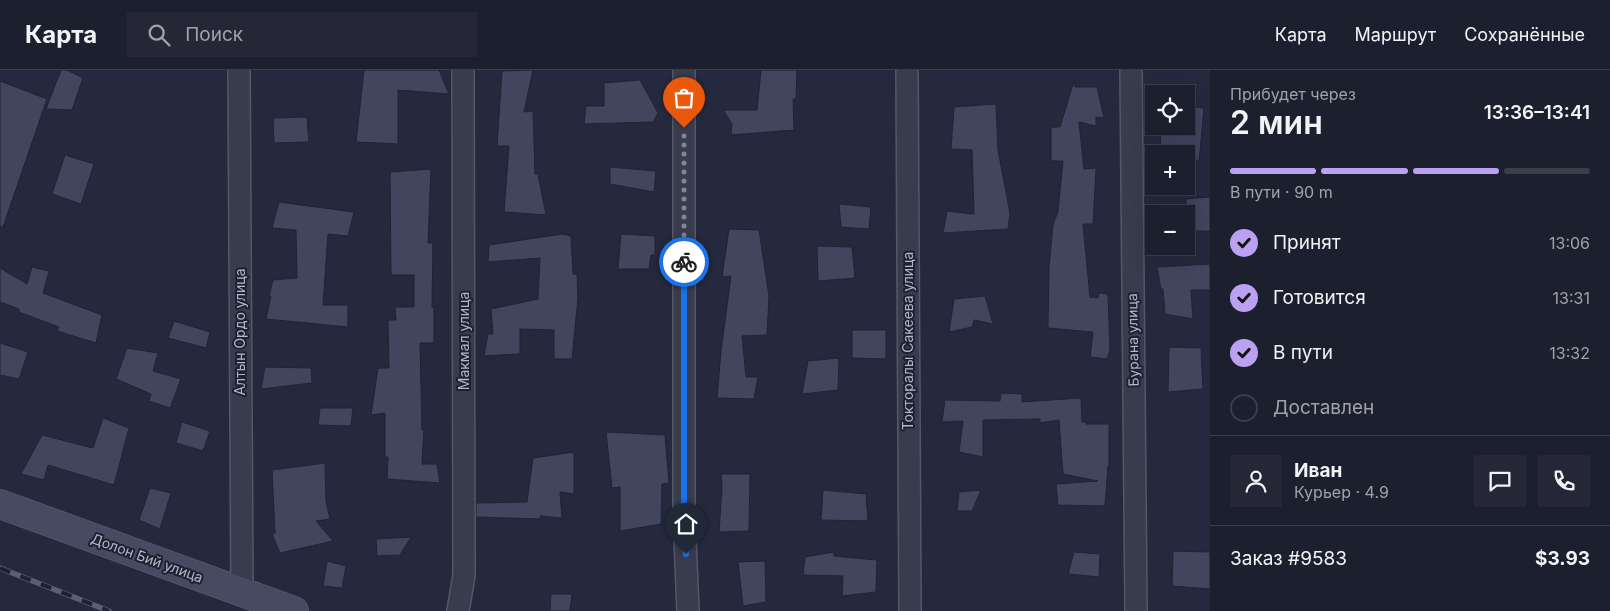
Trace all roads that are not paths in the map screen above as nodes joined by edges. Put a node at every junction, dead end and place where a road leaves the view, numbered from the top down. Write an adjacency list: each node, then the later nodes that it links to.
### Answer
1 (238, 70): 7 (street, Алтын Ордо улица)
2 (463, 70): 9 (street, Макмал улица)
3 (684, 70): 10 (street)
4 (907, 70): 11 (street, Токторалы Сакеева улица)
5 (1131, 70): 12 (street, Бурана улица)
6 (0, 504): 7 (street, Долон Бий улица)
7 (242, 593): 8 (street, Долон Бий улица)
8 (294, 611)
9 (458, 611)
10 (688, 611)
11 (910, 611)
12 (1136, 611)

